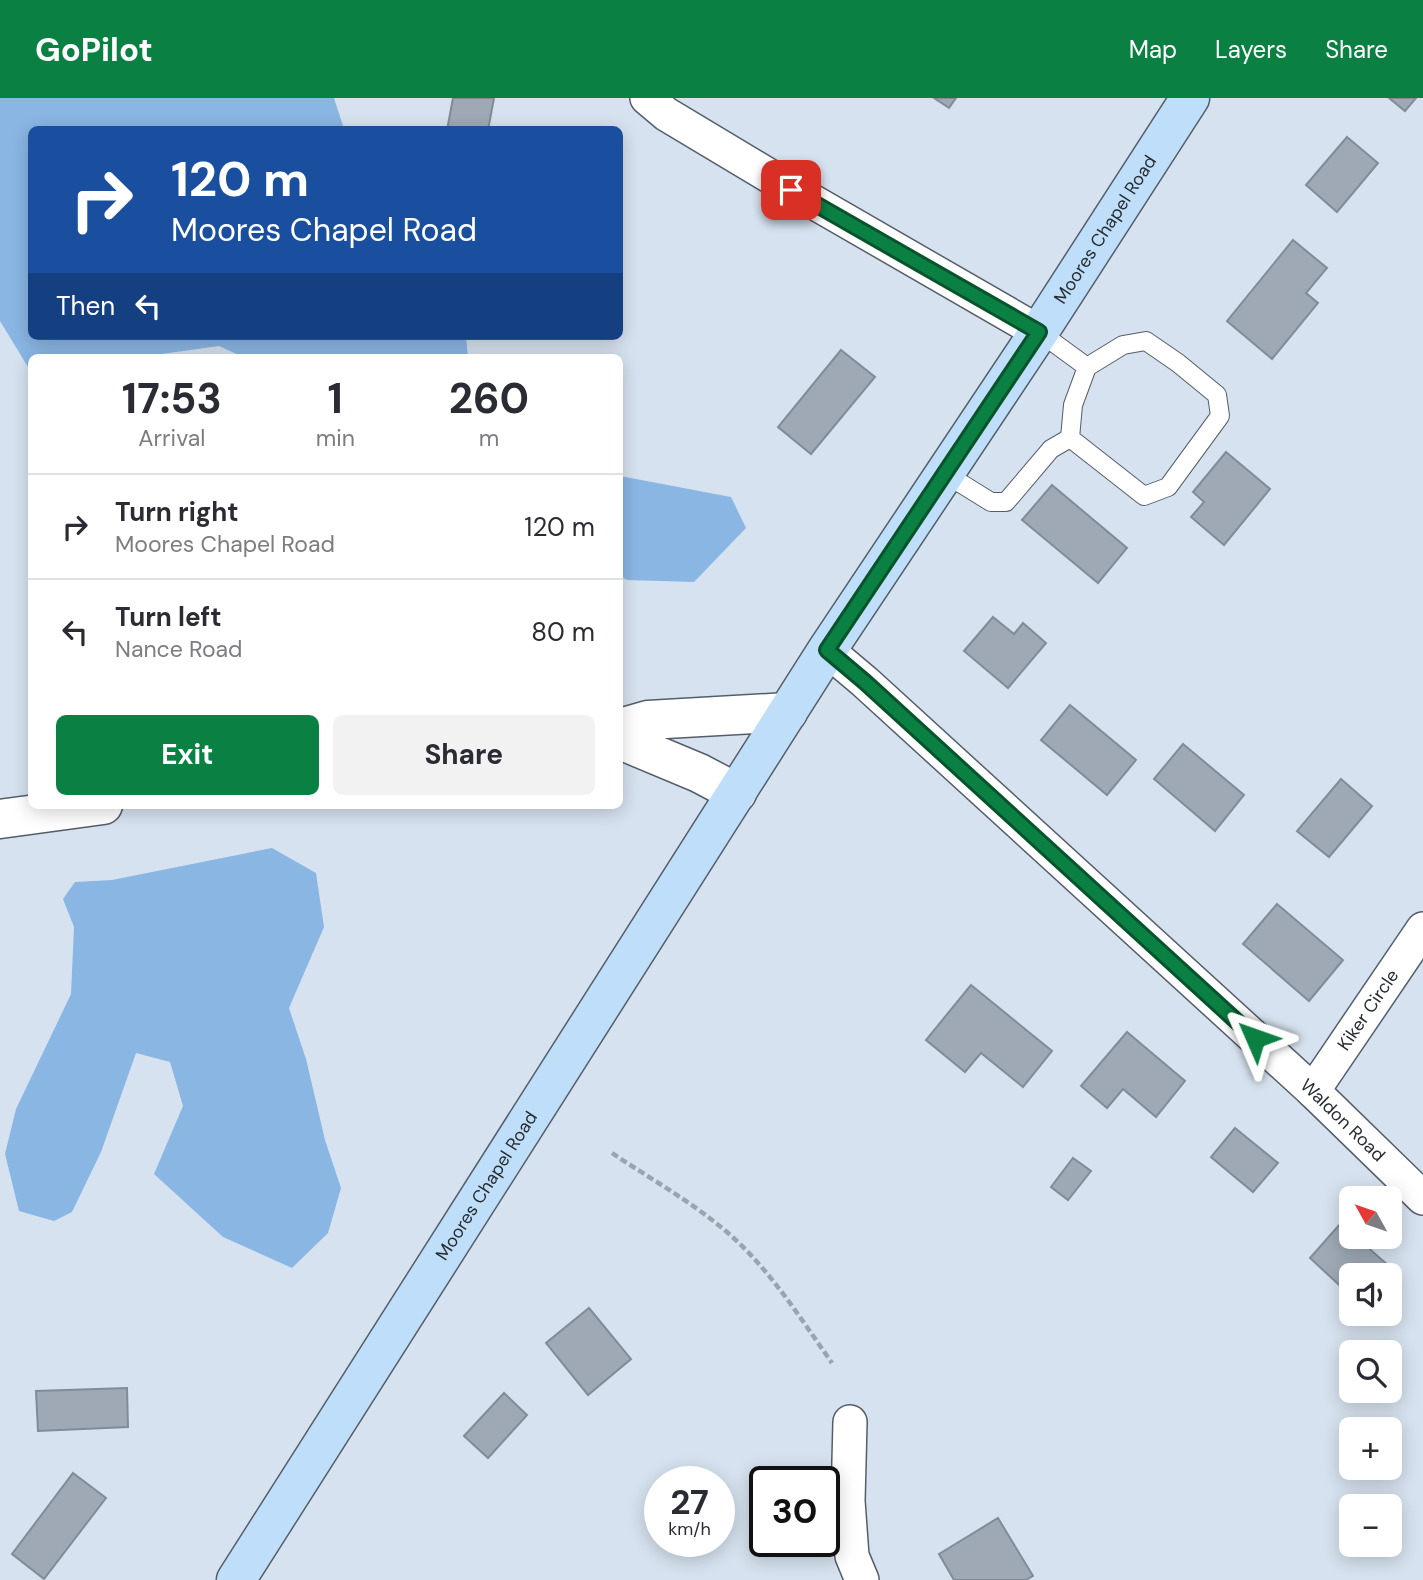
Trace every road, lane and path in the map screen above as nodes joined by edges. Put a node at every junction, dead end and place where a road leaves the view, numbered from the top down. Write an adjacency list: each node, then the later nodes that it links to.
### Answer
1 (647, 98): 3 (street)
2 (1190, 98): 3 (main road, Moores Chapel Road)
3 (1039, 332): 4 (lane); 6 (main road, Moores Chapel Road)
4 (1087, 367): 5 (lane); 5 (lane)
5 (1070, 438): 6 (lane)
6 (944, 473): 7 (main road, Moores Chapel Road)
7 (827, 650): 8 (main road, Moores Chapel Road); 15 (street, Waldon Road)
8 (788, 712): 9 (street); 11 (main road, Moores Chapel Road)
9 (623, 727)
10 (623, 741): 11 (street)
11 (737, 793): 20 (main road, Moores Chapel Road)
12 (74, 809): 13 (street)
13 (0, 819)
14 (1423, 929): 15 (street, Kiker Circle)
15 (1313, 1091): 17 (street, Waldon Road)
16 (612, 1153): 18 (path)
17 (1423, 1198)
18 (832, 1363)
19 (850, 1422): 21 (street)
20 (236, 1580)
21 (862, 1580)

